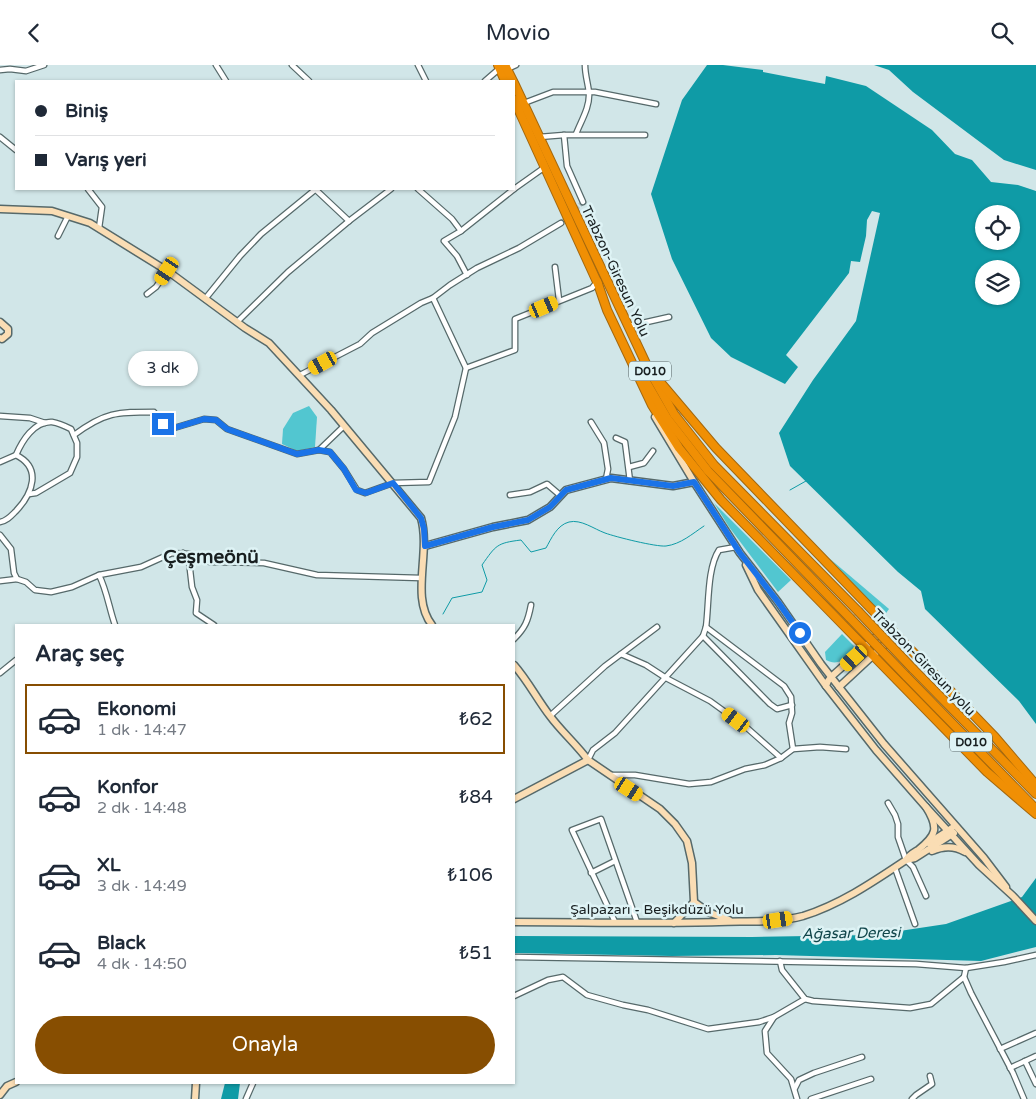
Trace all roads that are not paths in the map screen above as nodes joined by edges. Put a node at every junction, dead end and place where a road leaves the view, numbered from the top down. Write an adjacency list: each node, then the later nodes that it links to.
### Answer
1 (44, 65): 8 (street)
2 (216, 65): 9 (street)
3 (292, 65): 10 (street)
4 (418, 65): 11 (street)
5 (516, 65): 7 (street)
6 (586, 65): 16 (street)
7 (502, 67): 12 (street); 13 (highway); 14 (highway, Trabzon-Giresun Yolu / D010)
8 (0, 70)
9 (225, 80)
10 (308, 80)
11 (426, 80)
12 (486, 80)
13 (505, 80)
14 (512, 80)
15 (515, 86): 18 (highway, Trabzon-Giresun Yolu / D010)
16 (589, 92): 18 (street); 19 (street); 21 (street)
17 (515, 101): 26 (highway, Trabzon-Giresun Yolu / D010)
18 (524, 103): 24 (highway, Trabzon-Giresun Yolu / D010)
19 (656, 103)
20 (564, 135): 21 (street); 24 (street); 34 (street)
21 (576, 135): 22 (street)
22 (645, 135)
23 (0, 137): 25 (street)
24 (539, 137): 53 (highway, Trabzon-Giresun Yolu / D010)
25 (15, 148)
26 (545, 167): 27 (street); 45 (highway, Trabzon-Giresun Yolu / D010)
27 (515, 188)
28 (89, 190): 39 (street)
29 (315, 190): 48 (street)
30 (317, 190): 37 (street)
31 (390, 190): 37 (street)
32 (419, 190): 40 (street)
33 (513, 190): 40 (street)
34 (583, 202)
35 (0, 209): 36 (street)
36 (68, 216): 39 (street); 41 (street)
37 (349, 221): 52 (street)
38 (560, 223): 44 (street)
39 (99, 228): 43 (street)
40 (461, 231): 44 (street)
41 (58, 236)
42 (555, 267): 49 (street)
43 (167, 271): 46 (street); 48 (street)
44 (467, 275): 47 (street)
45 (597, 281): 49 (street); 54 (highway); 120 (highway, Trabzon-Giresun Yolu / D010, bridge)
46 (147, 294)
47 (434, 298): 56 (street); 58 (street)
48 (205, 299): 52 (street)
49 (559, 301): 56 (street)
50 (669, 317): 53 (street)
51 (0, 322): 55 (street)
52 (236, 322): 58 (street)
53 (629, 325): 57 (highway, Trabzon-Giresun Yolu / D010)
54 (616, 329): 72 (street); 98 (highway)
55 (0, 338)
56 (466, 368): 73 (street)
57 (649, 370): 88 (highway, Trabzon-Giresun Yolu / D010); 92 (highway)
58 (300, 375): 62 (street)
59 (0, 416): 60 (street)
60 (45, 423): 63 (street); 67 (street)
61 (591, 423): 70 (street)
62 (344, 426): 65 (street); 73 (street)
63 (74, 435): 65 (street); 74 (street)
64 (616, 438): 69 (street)
65 (319, 450): 73 (street)
66 (653, 451): 69 (street)
67 (16, 455): 68 (street); 74 (street)
68 (0, 462)
69 (629, 467): 71 (street)
70 (606, 480): 71 (street); 76 (street)
71 (630, 481): 72 (street)
72 (694, 482): 80 (street)
73 (393, 483): 79 (street)
74 (29, 494): 77 (street)
75 (510, 495): 76 (street)
76 (561, 496): 79 (street)
77 (0, 522)
78 (0, 535): 85 (street)
79 (425, 546): 84 (street)
80 (736, 547): 82 (street); 94 (street)
81 (183, 553): 83 (street); 84 (street); 90 (street)
82 (740, 553): 104 (street); 106 (street)
83 (99, 575): 85 (street); 89 (street)
84 (422, 578): 91 (street)
85 (17, 579): 86 (street)
86 (0, 581)
87 (531, 605): 97 (street)
88 (858, 611): 116 (highway, Trabzon-Giresun yolu / D010, bridge)
89 (115, 624)
90 (212, 624)
91 (431, 624)
92 (888, 626): 95 (highway); 98 (street)
93 (657, 627): 99 (street)
94 (706, 627): 96 (street); 108 (street)
95 (896, 635): 100 (street); 115 (highway)
96 (703, 636): 105 (street); 108 (street)
97 (515, 638)
98 (865, 648): 100 (highway); 104 (street)
99 (621, 654): 105 (street); 109 (street)
100 (873, 657): 107 (street); 121 (highway)
101 (15, 661): 103 (street)
102 (515, 666): 109 (street)
103 (0, 673)
104 (831, 677): 106 (street); 107 (street)
105 (666, 678): 112 (street); 113 (street)
106 (826, 686): 119 (street)
107 (839, 687): 122 (street)
108 (792, 705): 110 (street)
109 (550, 716): 113 (street)
110 (794, 749): 111 (street); 112 (street)
111 (846, 749)
112 (780, 758): 114 (street)
113 (588, 760): 114 (street); 117 (street)
114 (610, 775): 133 (street)
115 (1036, 785)
116 (1036, 793)
117 (515, 798)
118 (888, 803): 127 (street)
119 (926, 807): 123 (street); 124 (street)
120 (1036, 809)
121 (1036, 814)
122 (958, 828): 123 (street); 132 (street)
123 (950, 832): 124 (street); 125 (street); 126 (street)
124 (916, 851): 127 (street, Şalpazarı - Beşikdüzü Yolu)
125 (969, 853): 126 (street); 132 (street)
126 (915, 858): 127 (street)
127 (906, 860): 129 (street, Şalpazarı - Beşikdüzü Yolu); 131 (street)
128 (615, 861): 130 (street); 130 (street); 138 (street)
129 (895, 868): 137 (street, Şalpazarı - Beşikdüzü Yolu); 140 (street)
130 (591, 873): 136 (street)
131 (926, 896)
132 (1013, 896): 135 (street)
133 (694, 902): 137 (street); 139 (street)
134 (515, 921): 136 (street, Şalpazarı - Beşikdüzü Yolu)
135 (1036, 921)
136 (615, 922): 138 (street, Şalpazarı - Beşikdüzü Yolu)
137 (732, 922): 139 (street, Şalpazarı - Beşikdüzü Yolu)
138 (637, 923): 139 (street, Şalpazarı - Beşikdüzü Yolu)
139 (674, 923)
140 (915, 924)
141 (1036, 955): 144 (street)
142 (515, 957): 143 (street)
143 (780, 961): 144 (street); 147 (street)
144 (966, 968): 145 (street)
145 (964, 977): 147 (street); 151 (street)
146 (515, 996): 148 (street)
147 (805, 999): 148 (street)
148 (774, 1017): 162 (street)
149 (1034, 1034): 150 (street); 151 (street)
150 (1036, 1041)
151 (1000, 1049): 155 (street)
152 (1036, 1056): 154 (street)
153 (862, 1057): 162 (street)
154 (1025, 1061): 155 (street); 161 (street)
155 (1010, 1068): 169 (street)
156 (930, 1076): 168 (street)
157 (870, 1079): 167 (street)
158 (15, 1082): 163 (street)
159 (196, 1084): 164 (street)
160 (253, 1084): 165 (street)
161 (1036, 1084)
162 (795, 1088): 166 (street)
163 (0, 1095)
164 (194, 1099)
165 (246, 1099)
166 (797, 1099)
167 (811, 1099)
168 (912, 1099)
169 (1024, 1099)

